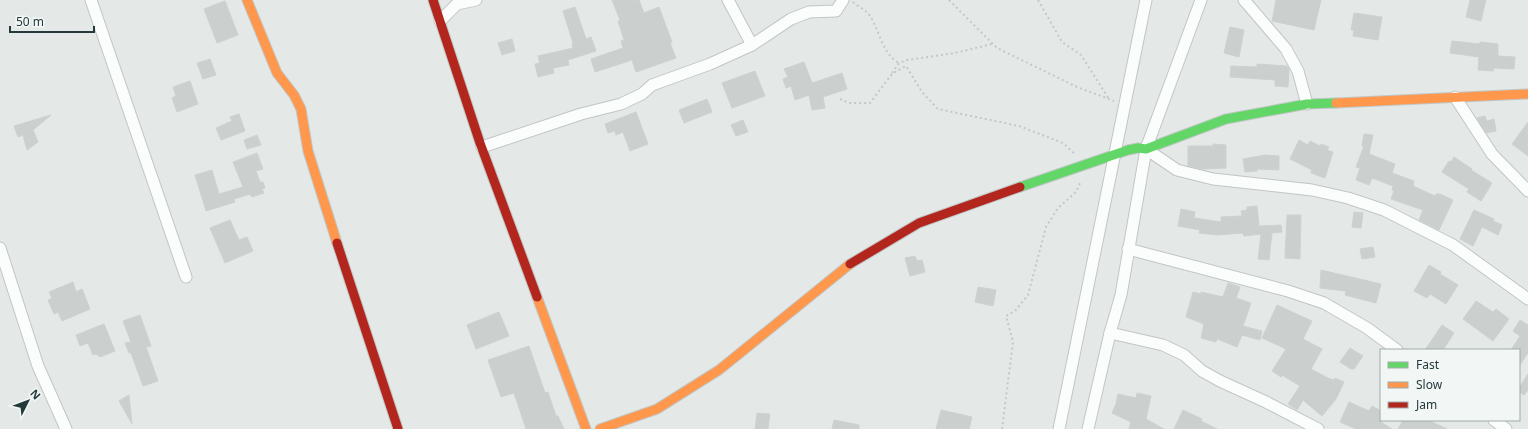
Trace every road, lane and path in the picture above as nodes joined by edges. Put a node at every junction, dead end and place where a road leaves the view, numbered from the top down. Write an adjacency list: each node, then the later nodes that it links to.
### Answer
1 (91, 0): 31 (street)
2 (246, 0): 37 (street)
3 (433, 0): 13 (street)
4 (476, 0): 13 (street)
5 (728, 0): 15 (street)
6 (844, 0): 15 (street)
7 (851, 0): 16 (path)
8 (949, 0): 14 (path)
9 (1038, 0): 21 (path)
10 (1146, 0): 23 (street)
11 (1201, 0): 25 (street)
12 (1244, 0): 22 (street)
13 (440, 21): 24 (street)
14 (992, 44): 16 (path); 21 (path)
15 (752, 45): 24 (street)
16 (899, 63): 17 (path)
17 (892, 74): 20 (path); 27 (path)
18 (1528, 94): 19 (street)
19 (1455, 97): 22 (street); 28 (street)
20 (840, 99)
21 (1109, 100): 23 (path)
22 (1307, 104): 25 (street)
23 (1125, 105): 26 (street)
24 (482, 147): 38 (street)
25 (1146, 149): 26 (street); 30 (street); 32 (street)
26 (1115, 156): 27 (street); 41 (street)
27 (1088, 165): 39 (street); 40 (path)
28 (1528, 191)
29 (0, 248): 36 (street)
30 (1128, 249): 33 (street); 34 (street)
31 (186, 276)
32 (1528, 299)
33 (1110, 333): 42 (street); 43 (street)
34 (1396, 349)
35 (1495, 421): 44 (street)
36 (66, 429)
37 (398, 429)
38 (586, 429)
39 (604, 429)
40 (1002, 429)
41 (1059, 429)
42 (1088, 429)
43 (1318, 429)
44 (1506, 429)

